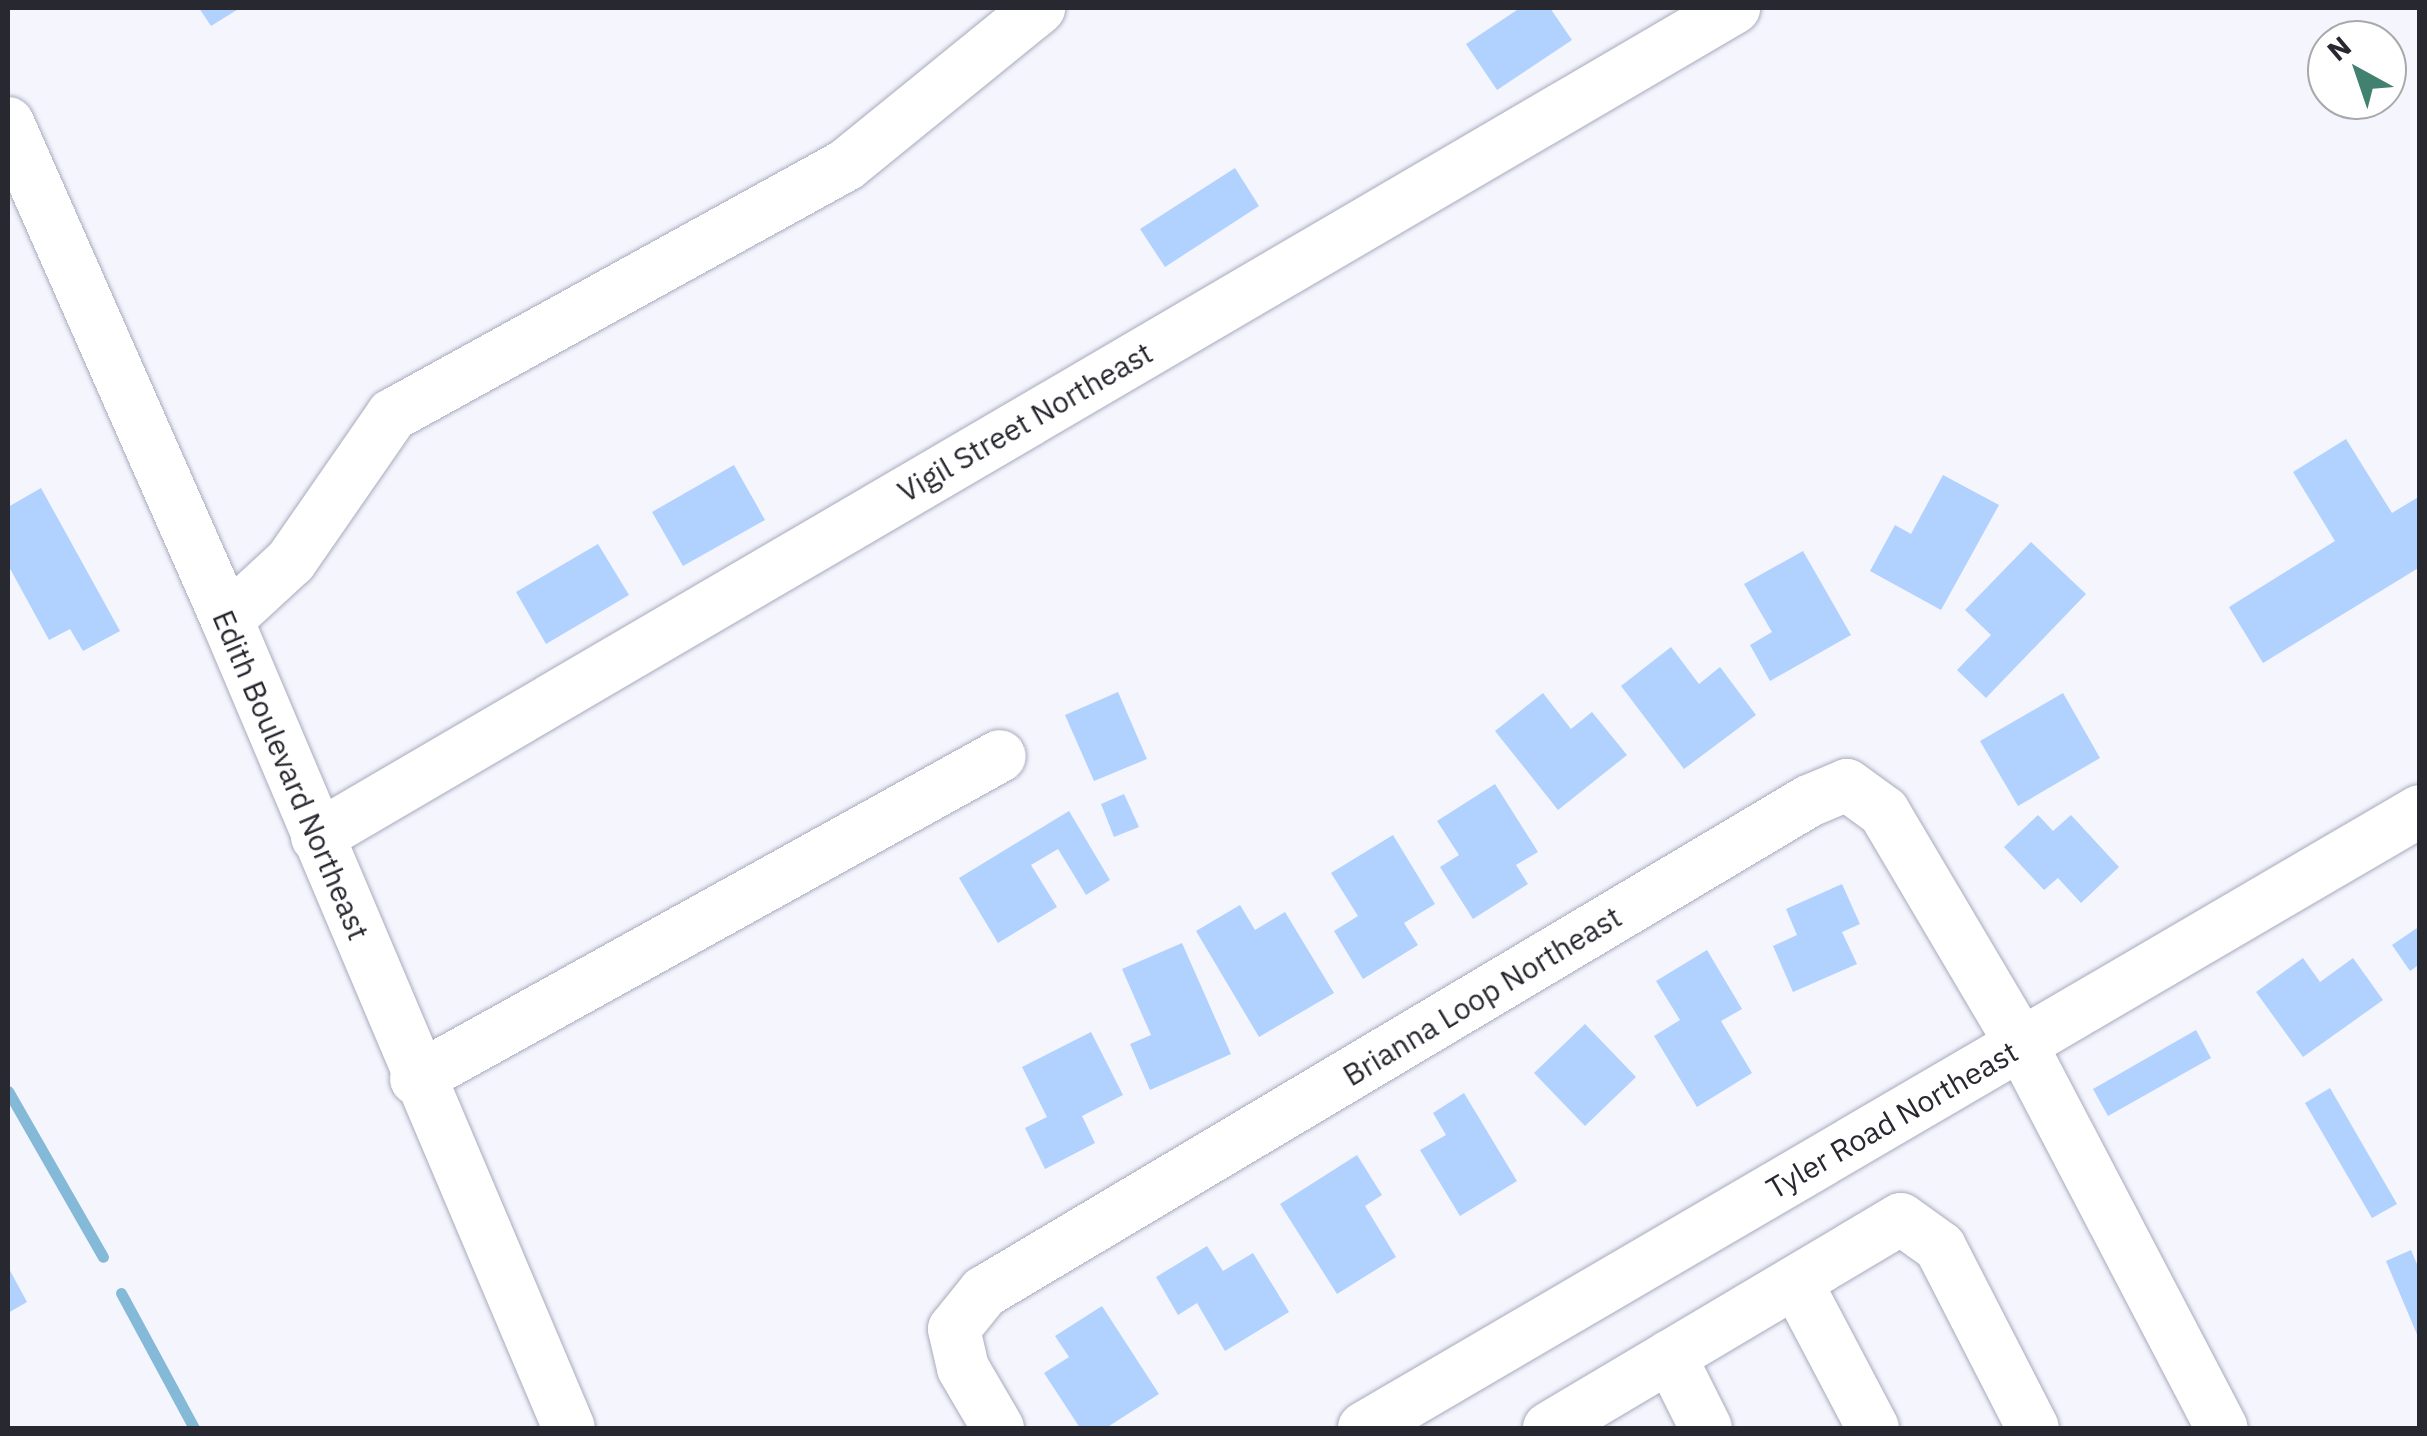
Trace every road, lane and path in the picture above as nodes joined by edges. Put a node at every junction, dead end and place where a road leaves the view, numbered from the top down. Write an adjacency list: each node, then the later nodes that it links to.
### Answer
1 (1039, 8): 4 (street)
2 (1734, 8): 7 (street, Vigil Street Northeast)
3 (8, 123): 4 (street, Edith Boulevard Northeast)
4 (227, 620): 7 (street, Edith Boulevard Northeast)
5 (1000, 756): 9 (street)
6 (2420, 810): 8 (street, Tyler Road Northeast)
7 (317, 837): 9 (street, Edith Boulevard Northeast)
8 (2021, 1044): 13 (street, Brianna Loop Northeast); 14 (street, Tyler Road Northeast); 19 (street)
9 (416, 1079): 12 (street, Edith Boulevard Northeast)
10 (1796, 1282): 11 (street); 17 (street); 18 (street)
11 (1670, 1356): 15 (street); 16 (street)
12 (569, 1428)
13 (998, 1428)
14 (1364, 1428)
15 (1550, 1428)
16 (1706, 1428)
17 (1873, 1428)
18 (2033, 1428)
19 (2222, 1428)

